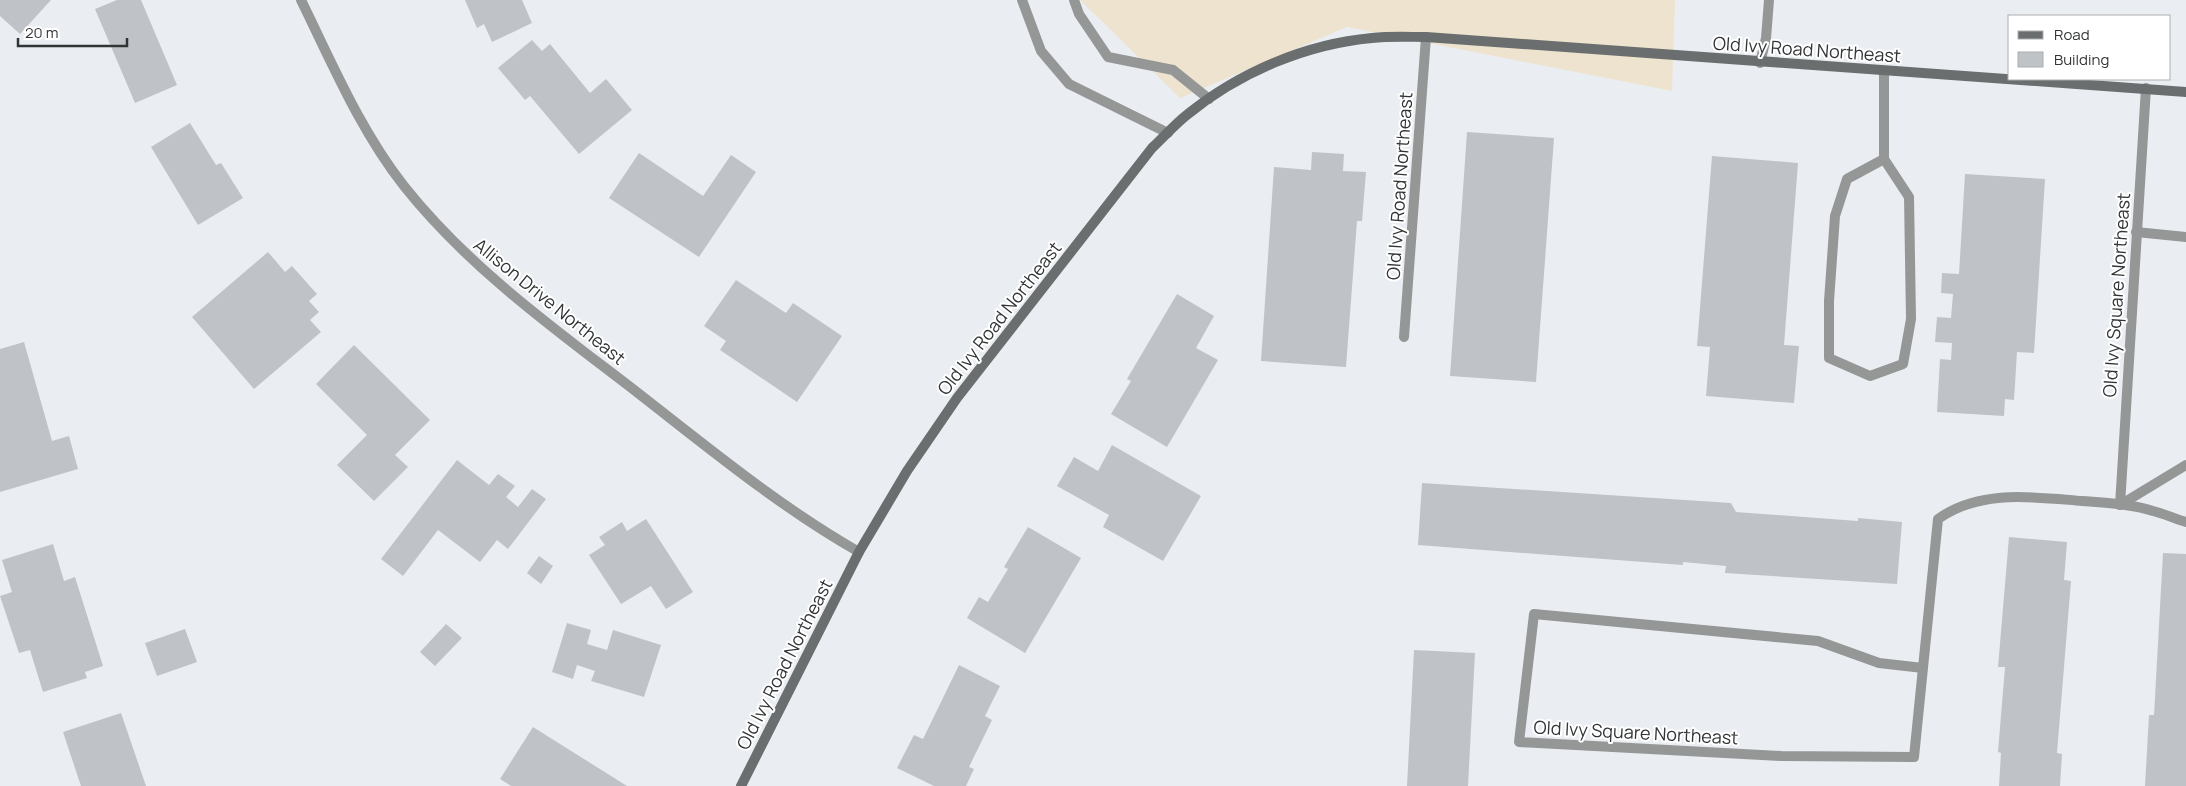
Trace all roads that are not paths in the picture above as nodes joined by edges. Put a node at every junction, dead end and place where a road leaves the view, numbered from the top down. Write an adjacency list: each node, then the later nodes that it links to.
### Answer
1 (301, 0): 21 (street, Allison Drive Northeast)
2 (1022, 0): 13 (street)
3 (1074, 0): 12 (street)
4 (1769, 0): 6 (street)
5 (1426, 37): 6 (street, Old Ivy Road Northeast); 12 (street, Old Ivy Road Northeast); 17 (street, Old Ivy Road Northeast)
6 (1760, 63): 7 (street, Old Ivy Road Northeast)
7 (1884, 71): 8 (street, Old Ivy Road Northeast); 14 (street)
8 (2008, 79)
9 (2023, 80): 10 (street, Old Ivy Road Northeast)
10 (2146, 88): 11 (street, Old Ivy Road Northeast); 15 (street, Old Ivy Square Northeast)
11 (2186, 92)
12 (1208, 100): 13 (street, Old Ivy Road Northeast)
13 (1168, 133): 21 (street, Old Ivy Road Northeast)
14 (1884, 160): 14 (street)
15 (2136, 232): 16 (street); 19 (street, Old Ivy Square Northeast)
16 (2186, 237)
17 (1404, 337)
18 (2186, 466): 19 (street)
19 (2120, 504): 20 (street, Old Ivy Square Northeast); 22 (street, Old Ivy Square Northeast)
20 (2186, 522)
21 (859, 552): 23 (street, Old Ivy Road Northeast)
22 (1923, 668): 22 (street, Old Ivy Square Northeast)
23 (741, 786)

